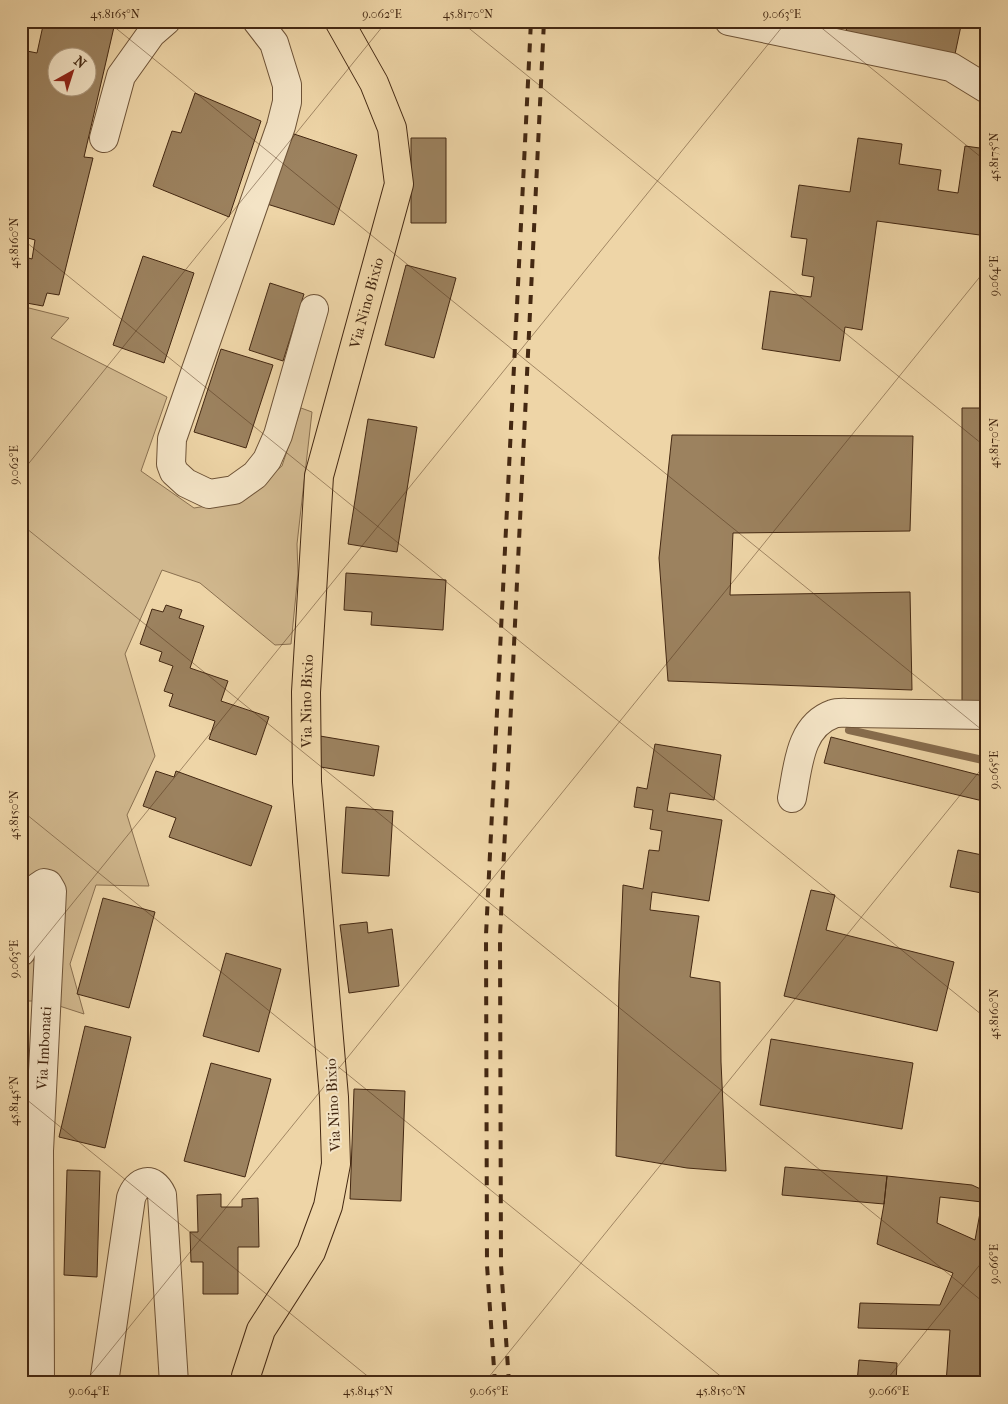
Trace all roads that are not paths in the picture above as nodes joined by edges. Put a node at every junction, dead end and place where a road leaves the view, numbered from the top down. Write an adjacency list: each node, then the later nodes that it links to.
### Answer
1 (166, 21): 6 (street)
2 (257, 21): 7 (street)
3 (339, 21): 14 (main road, Via Nino Bixio)
4 (729, 21): 5 (street)
5 (987, 89)
6 (104, 138)
7 (314, 309)
8 (987, 715): 9 (street)
9 (792, 798)
10 (21, 952): 11 (street, Via Imbonati)
11 (40, 1383)
12 (104, 1383): 13 (street)
13 (174, 1383)
14 (246, 1383)

